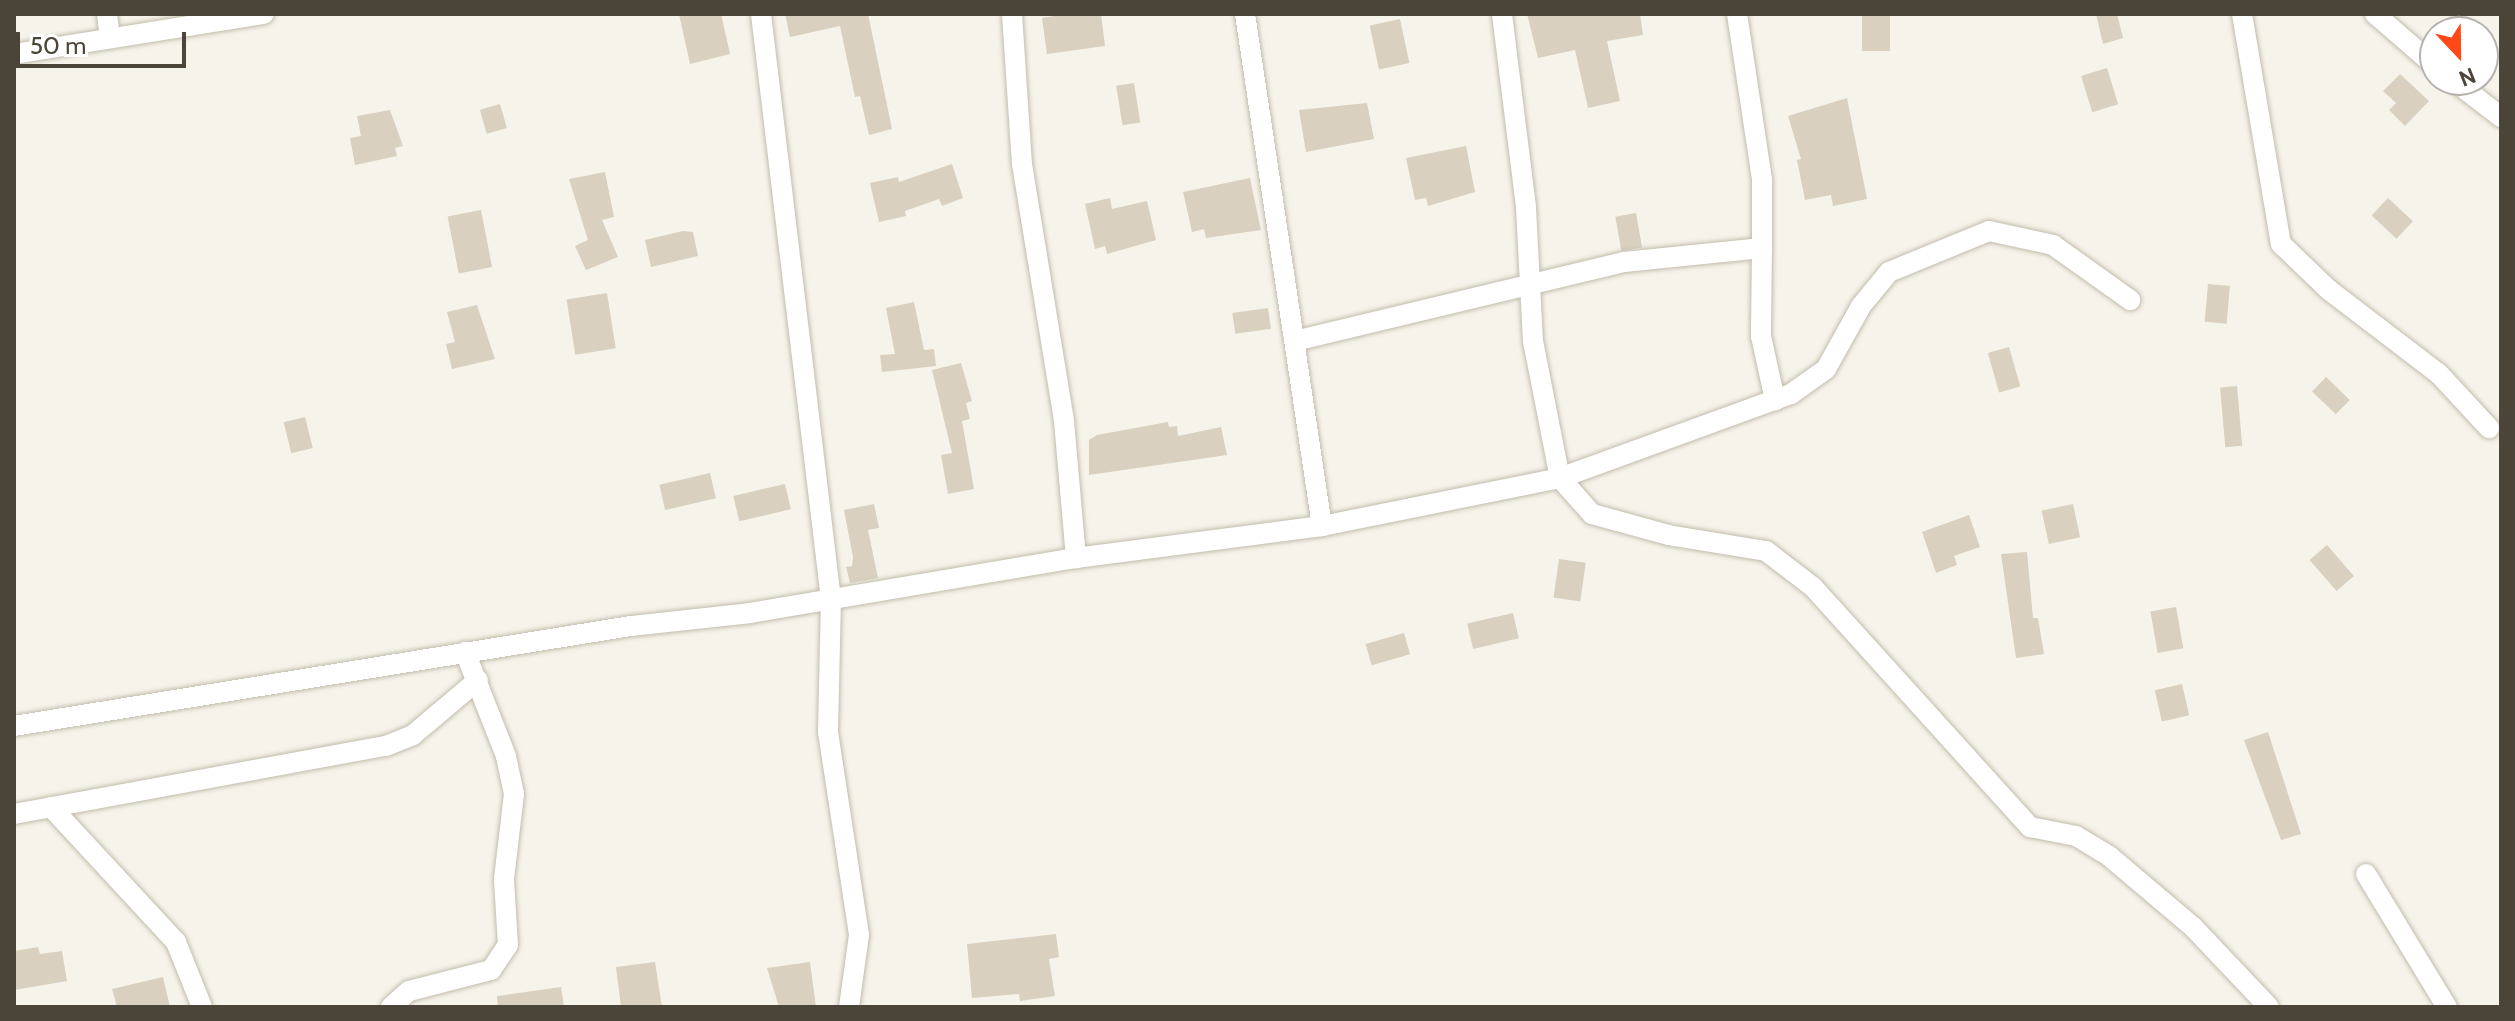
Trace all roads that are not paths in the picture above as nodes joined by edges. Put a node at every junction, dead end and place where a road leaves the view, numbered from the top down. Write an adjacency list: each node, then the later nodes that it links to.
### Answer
1 (107, 14): 10 (street)
2 (264, 14): 10 (street)
3 (761, 14): 24 (street)
4 (1012, 14): 23 (street)
5 (1245, 14): 18 (street)
6 (1502, 14): 16 (street)
7 (1737, 14): 15 (street)
8 (2242, 14): 20 (street)
9 (2375, 14): 11 (street)
10 (110, 37): 12 (street)
11 (2419, 52)
12 (14, 54)
13 (2474, 96): 14 (street)
14 (2501, 117)
15 (1762, 248): 16 (street); 19 (street)
16 (1530, 282): 18 (street); 21 (street)
17 (2130, 300): 19 (street)
18 (1295, 341): 22 (street)
19 (1775, 400): 21 (street)
20 (2489, 428)
21 (1560, 478): 22 (street); 34 (street)
22 (1322, 526): 23 (street)
23 (1076, 558): 24 (street)
24 (831, 599): 25 (street); 33 (street)
25 (465, 652): 26 (street); 27 (street)
26 (478, 680): 28 (street); 32 (street)
27 (14, 726)
28 (51, 807): 29 (street); 31 (street)
29 (14, 814)
30 (2366, 874): 35 (street)
31 (202, 1007)
32 (391, 1007)
33 (849, 1007)
34 (2269, 1007)
35 (2447, 1007)

